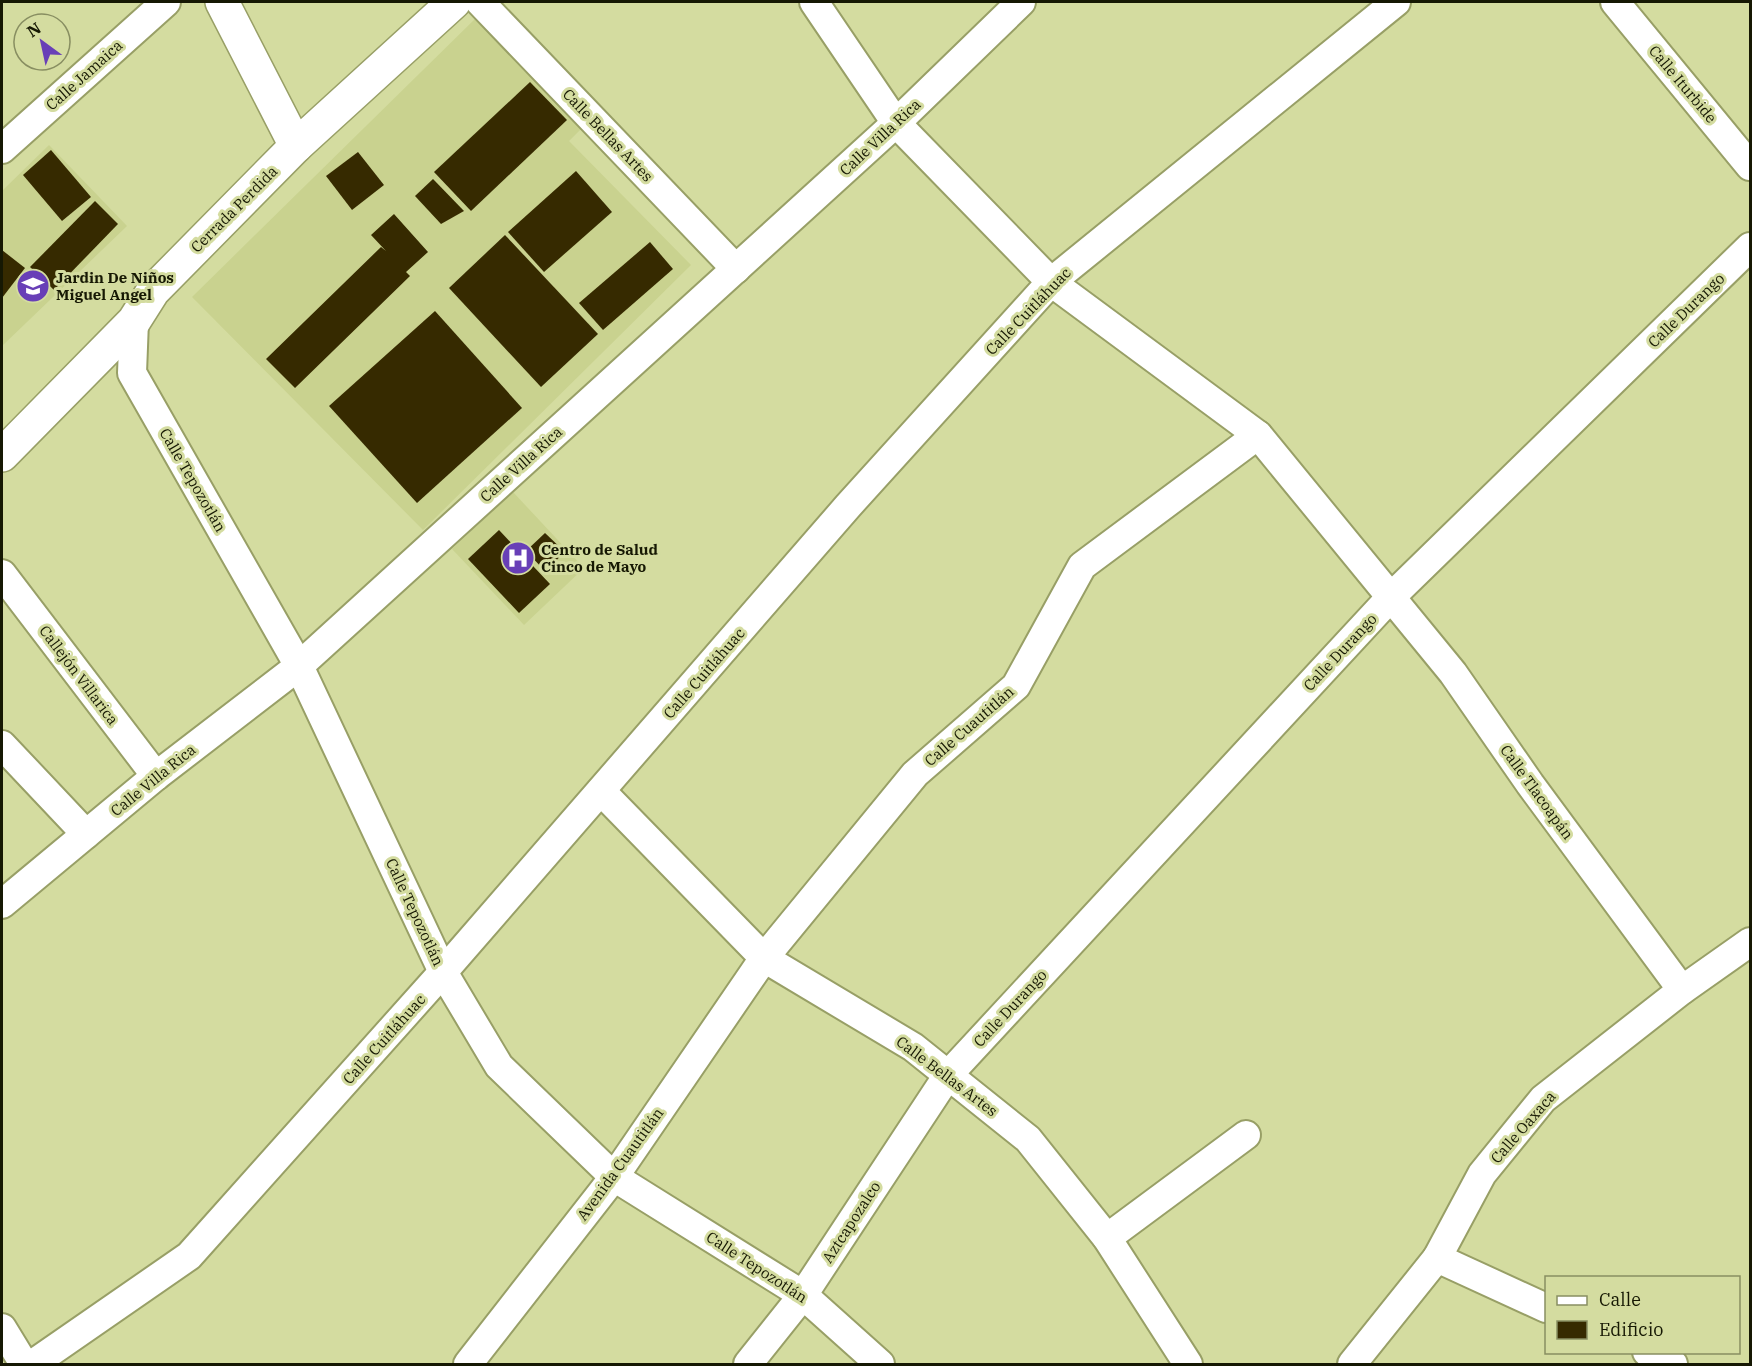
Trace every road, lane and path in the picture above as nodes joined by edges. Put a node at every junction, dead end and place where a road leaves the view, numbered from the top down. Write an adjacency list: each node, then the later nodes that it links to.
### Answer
1 (166, 2): 11 (street, Calle Jamaica)
2 (222, 2): 10 (street)
3 (454, 2): 10 (street, Cerrada Perdida)
4 (480, 2): 14 (street, Calle Bellas Artes)
5 (814, 2): 9 (street, Calle Tlacoapán)
6 (1021, 2): 9 (street, Calle Villa Rica)
7 (1396, 2): 15 (street, Calle Cuitláhuac)
8 (1626, 6): 12 (street, Calle Iturbide)
9 (896, 123): 14 (street, Calle Villa Rica); 15 (street, Calle Tlacoapán)
10 (296, 146): 16 (street, Cerrada Perdida)
11 (2, 149)
12 (1750, 166)
13 (1750, 247): 20 (street, Calle Durango)
14 (736, 269): 21 (street, Calle Villa Rica)
15 (1052, 282): 17 (street, Calle Tlacoapán); 24 (street, Calle Cuitláhuac)
16 (134, 321): 18 (street, Cerrada Perdida); 21 (street, Calle Tepozotlán)
17 (1258, 435): 20 (street, Calle Tlacoapán); 28 (street, Calle Cuautitlán)
18 (2, 455)
19 (2, 574): 23 (street, Callejón Villarica)
20 (1390, 598): 30 (street, Calle Tlacoapán); 31 (street, Calle Durango)
21 (299, 666): 23 (street, Calle Villa Rica); 29 (street, Calle Tepozotlán)
22 (2, 745): 25 (street)
23 (156, 776): 25 (street, Calle Villa Rica)
24 (601, 791): 28 (street, Calle Bellas Artes); 29 (street, Calle Cuitláhuac)
25 (86, 834): 26 (street, Calle Villa Rica)
26 (2, 904)
27 (1750, 942): 30 (street, Calle Oaxaca)
28 (764, 958): 31 (street, Calle Bellas Artes); 33 (street, Avenida Cuautitlán)
29 (443, 972): 33 (street, Calle Tepozotlán); 41 (street, Calle Cuitláhuac)
30 (1682, 990): 35 (street, Calle Oaxaca)
31 (948, 1075): 34 (street, Calle Bellas Artes); 36 (street, Aztcapozalco)
32 (1246, 1135): 34 (street)
33 (614, 1177): 36 (street, Calle Tepozotlán); 42 (street, Avenida Cuautitlán)
34 (1107, 1238): 45 (street, Calle Bellas Artes)
35 (1437, 1258): 37 (street); 46 (street, Calle Oaxaca)
36 (803, 1295): 43 (street, Aztcapozalco); 44 (street, Calle Tepozotlán)
37 (1545, 1308)
38 (2, 1328): 40 (street)
39 (1649, 1354): 47 (street)
40 (24, 1365)
41 (33, 1365)
42 (468, 1365)
43 (748, 1365)
44 (880, 1365)
45 (1188, 1365)
46 (1352, 1365)
47 (1673, 1365)

